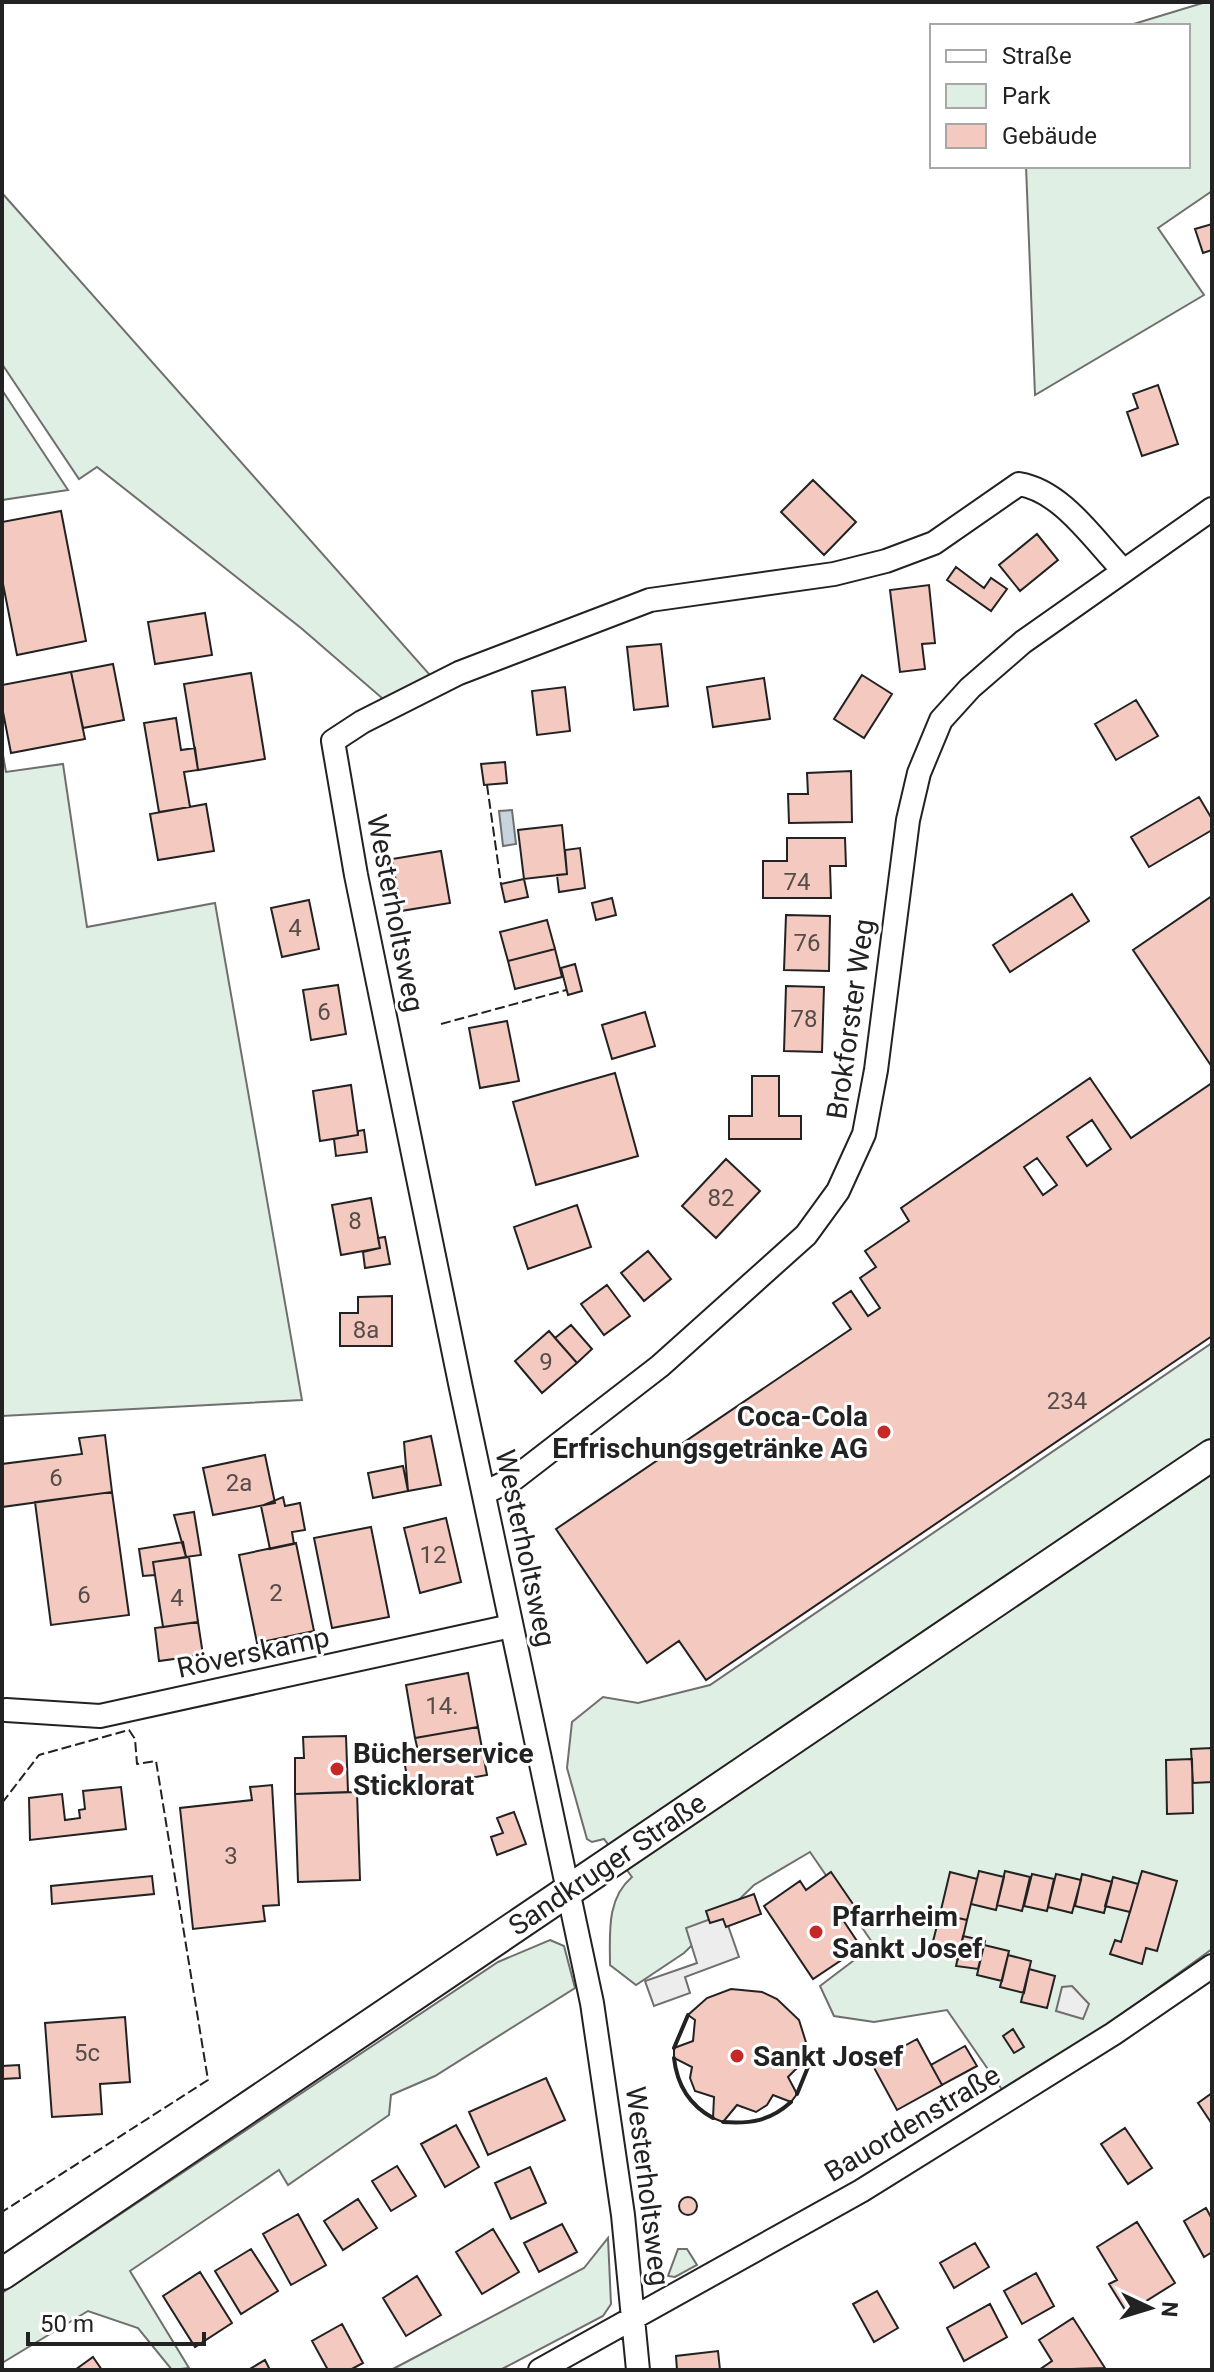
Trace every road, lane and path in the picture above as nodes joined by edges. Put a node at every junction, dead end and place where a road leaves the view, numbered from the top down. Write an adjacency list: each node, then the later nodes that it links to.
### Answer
1 (1212, 509): 2 (street, Brokforster Weg)
2 (1122, 569): 4 (street, Brokforster Weg); 4 (street, Westerholtsweg)
3 (1212, 1455): 7 (street, Sandkruger Straße)
4 (484, 1493): 5 (street, Westerholtsweg)
5 (511, 1626): 6 (street, Röverskamp); 7 (street, Westerholtsweg)
6 (6, 1710)
7 (568, 1891): 9 (street, Sandkruger Straße); 10 (street, Westerholtsweg)
8 (1212, 1966): 10 (street, Bauordenstraße)
9 (2, 2274)
10 (634, 2317): 11 (street, Bauordenstraße); 12 (street, Westerholtsweg)
11 (540, 2370)
12 (638, 2370)

